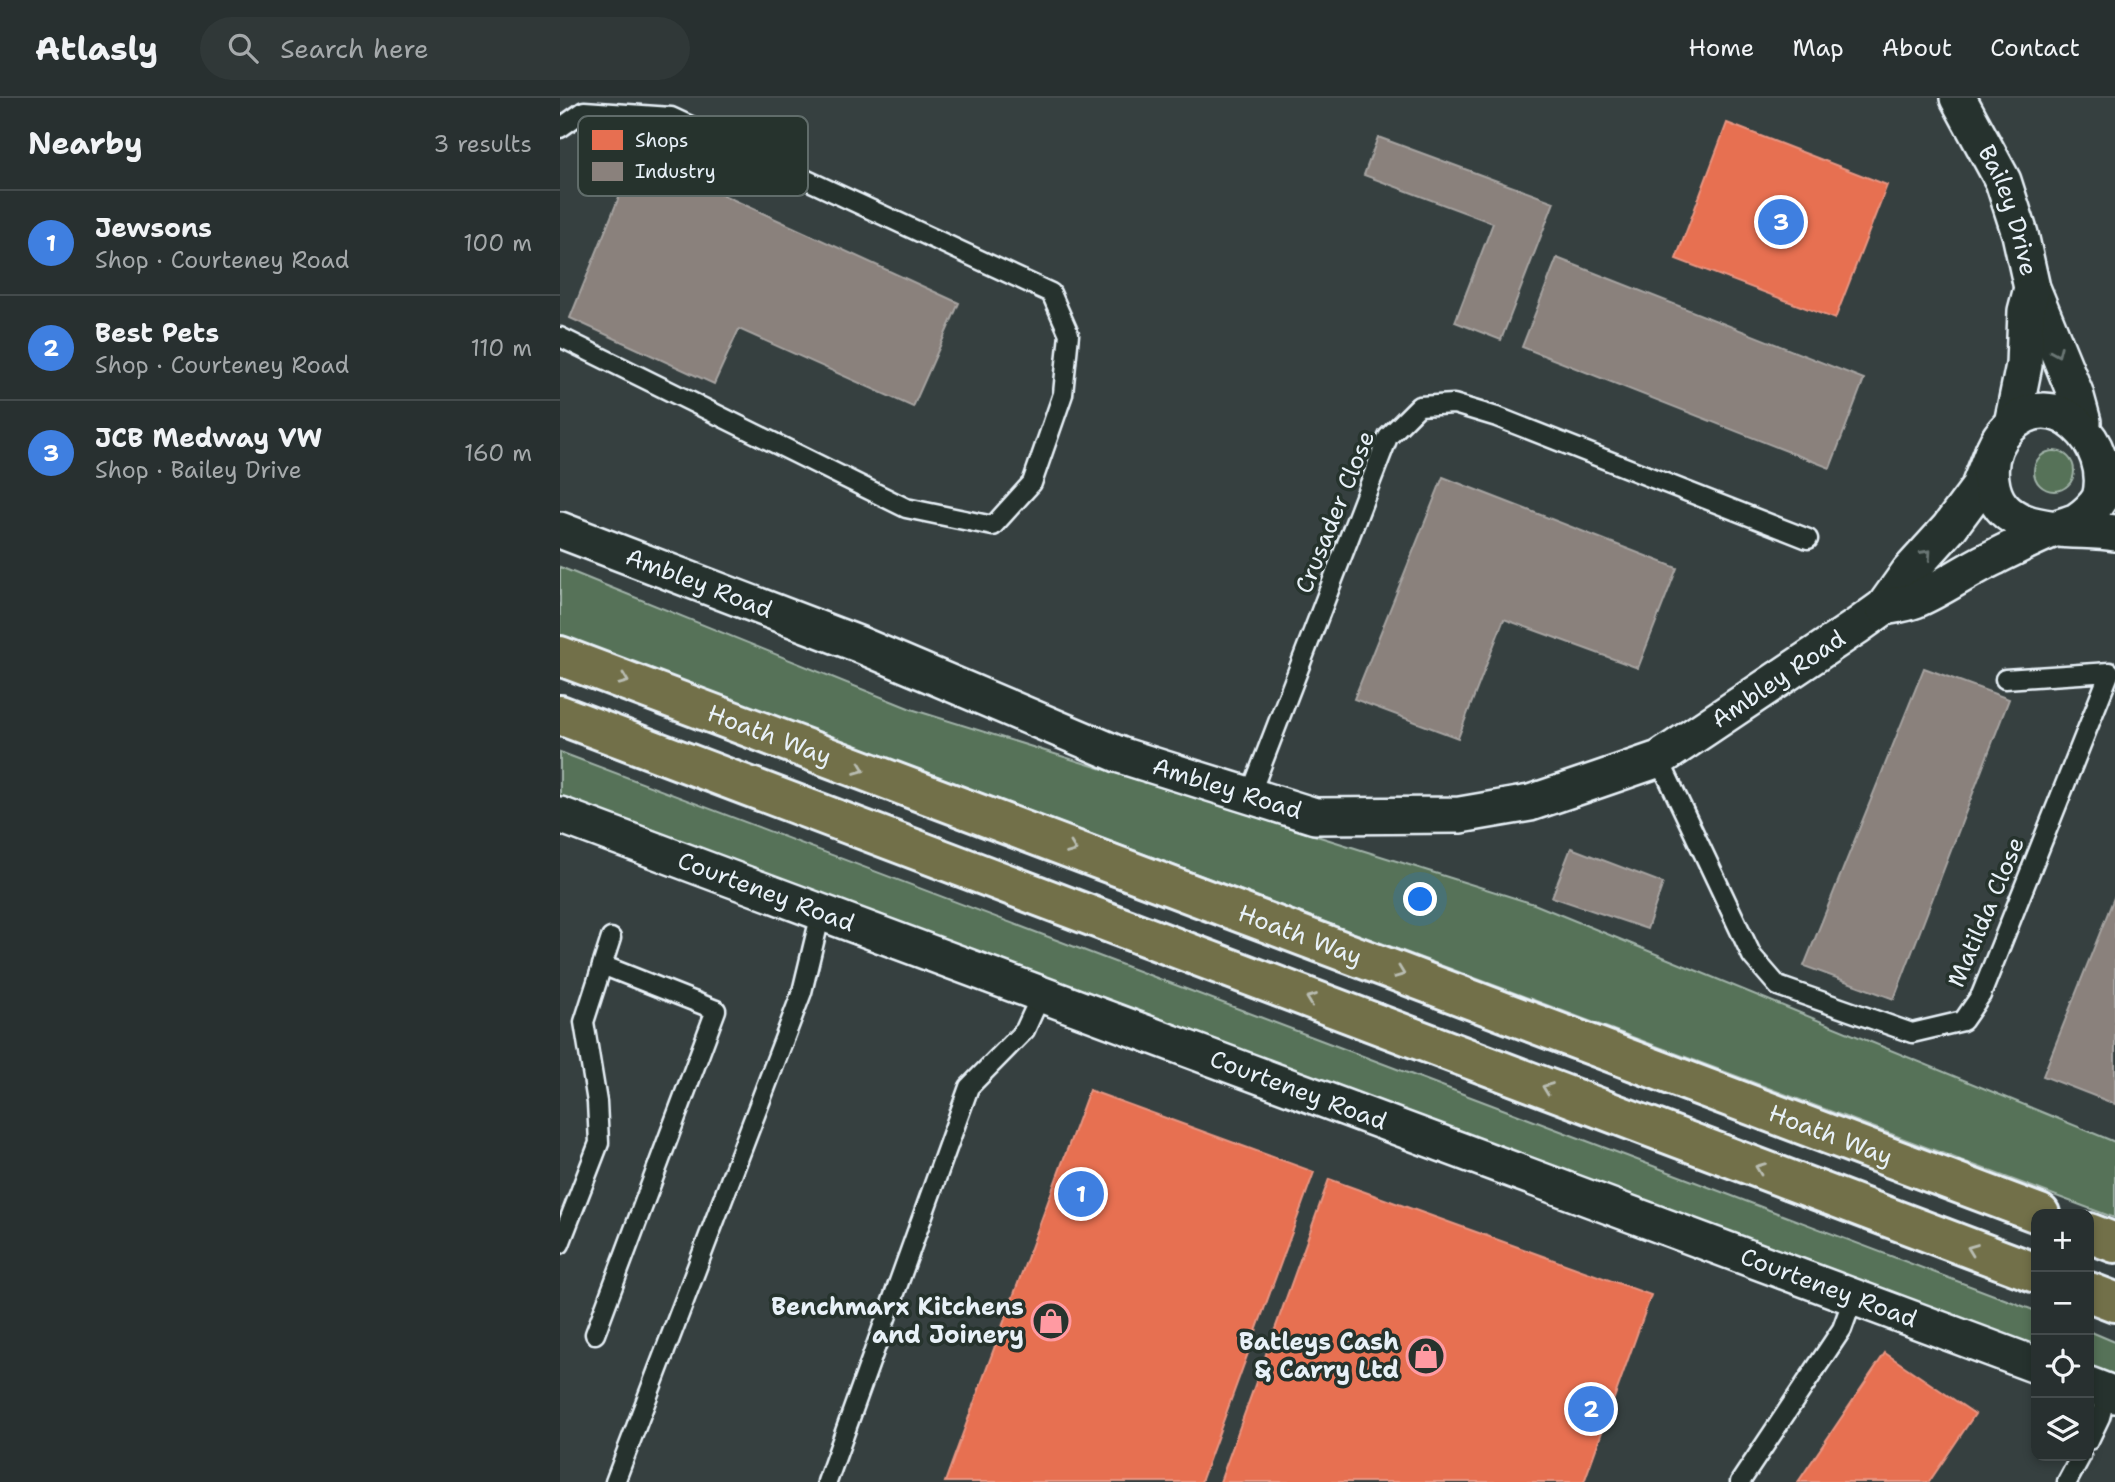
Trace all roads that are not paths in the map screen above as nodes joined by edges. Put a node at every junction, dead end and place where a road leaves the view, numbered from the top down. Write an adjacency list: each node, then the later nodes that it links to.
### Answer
1 (1958, 98): 5 (street, Bailey Drive)
2 (656, 116): 3 (lane)
3 (560, 128)
4 (808, 180): 6 (lane)
5 (2032, 288): 7 (street, Bailey Drive, one-way to 7); 8 (street, Bailey Drive)
6 (560, 337)
7 (2086, 425): 8 (street); 9 (street); 10 (street)
8 (2002, 437): 10 (street); 14 (street, Ambley Road, one-way to 8)
9 (2115, 455)
10 (2057, 528): 12 (street); 14 (street, Ambley Road)
11 (560, 530): 19 (street, Ambley Road)
12 (2115, 533)
13 (1808, 539): 19 (lane, Crusader Close)
14 (1884, 607): 18 (street, Ambley Road)
15 (560, 656): 25 (main road, Hoath Way, one-way to 25)
16 (2005, 679): 18 (lane, Matilda Close)
17 (560, 715): 29 (main road, one-way to 17)
18 (1659, 759): 19 (street, Ambley Road)
19 (1250, 795)
20 (560, 814): 21 (street, Courteney Road)
21 (821, 913): 24 (street, Courteney Road); 38 (lane)
22 (611, 938): 23 (lane)
23 (602, 965): 28 (lane); 33 (lane)
24 (1041, 995): 31 (street, Courteney Road); 39 (lane)
25 (2031, 1211)
26 (2094, 1235): 27 (main road)
27 (2115, 1242)
28 (560, 1244)
29 (2033, 1272)
30 (2094, 1294): 32 (main road)
31 (1854, 1296): 34 (street, Courteney Road); 40 (lane)
32 (2115, 1302)
33 (595, 1334)
34 (2031, 1363)
35 (2104, 1391): 36 (lane)
36 (2094, 1424)
37 (2078, 1461): 41 (lane)
38 (615, 1482)
39 (827, 1482)
40 (1740, 1482)
41 (2067, 1482)

